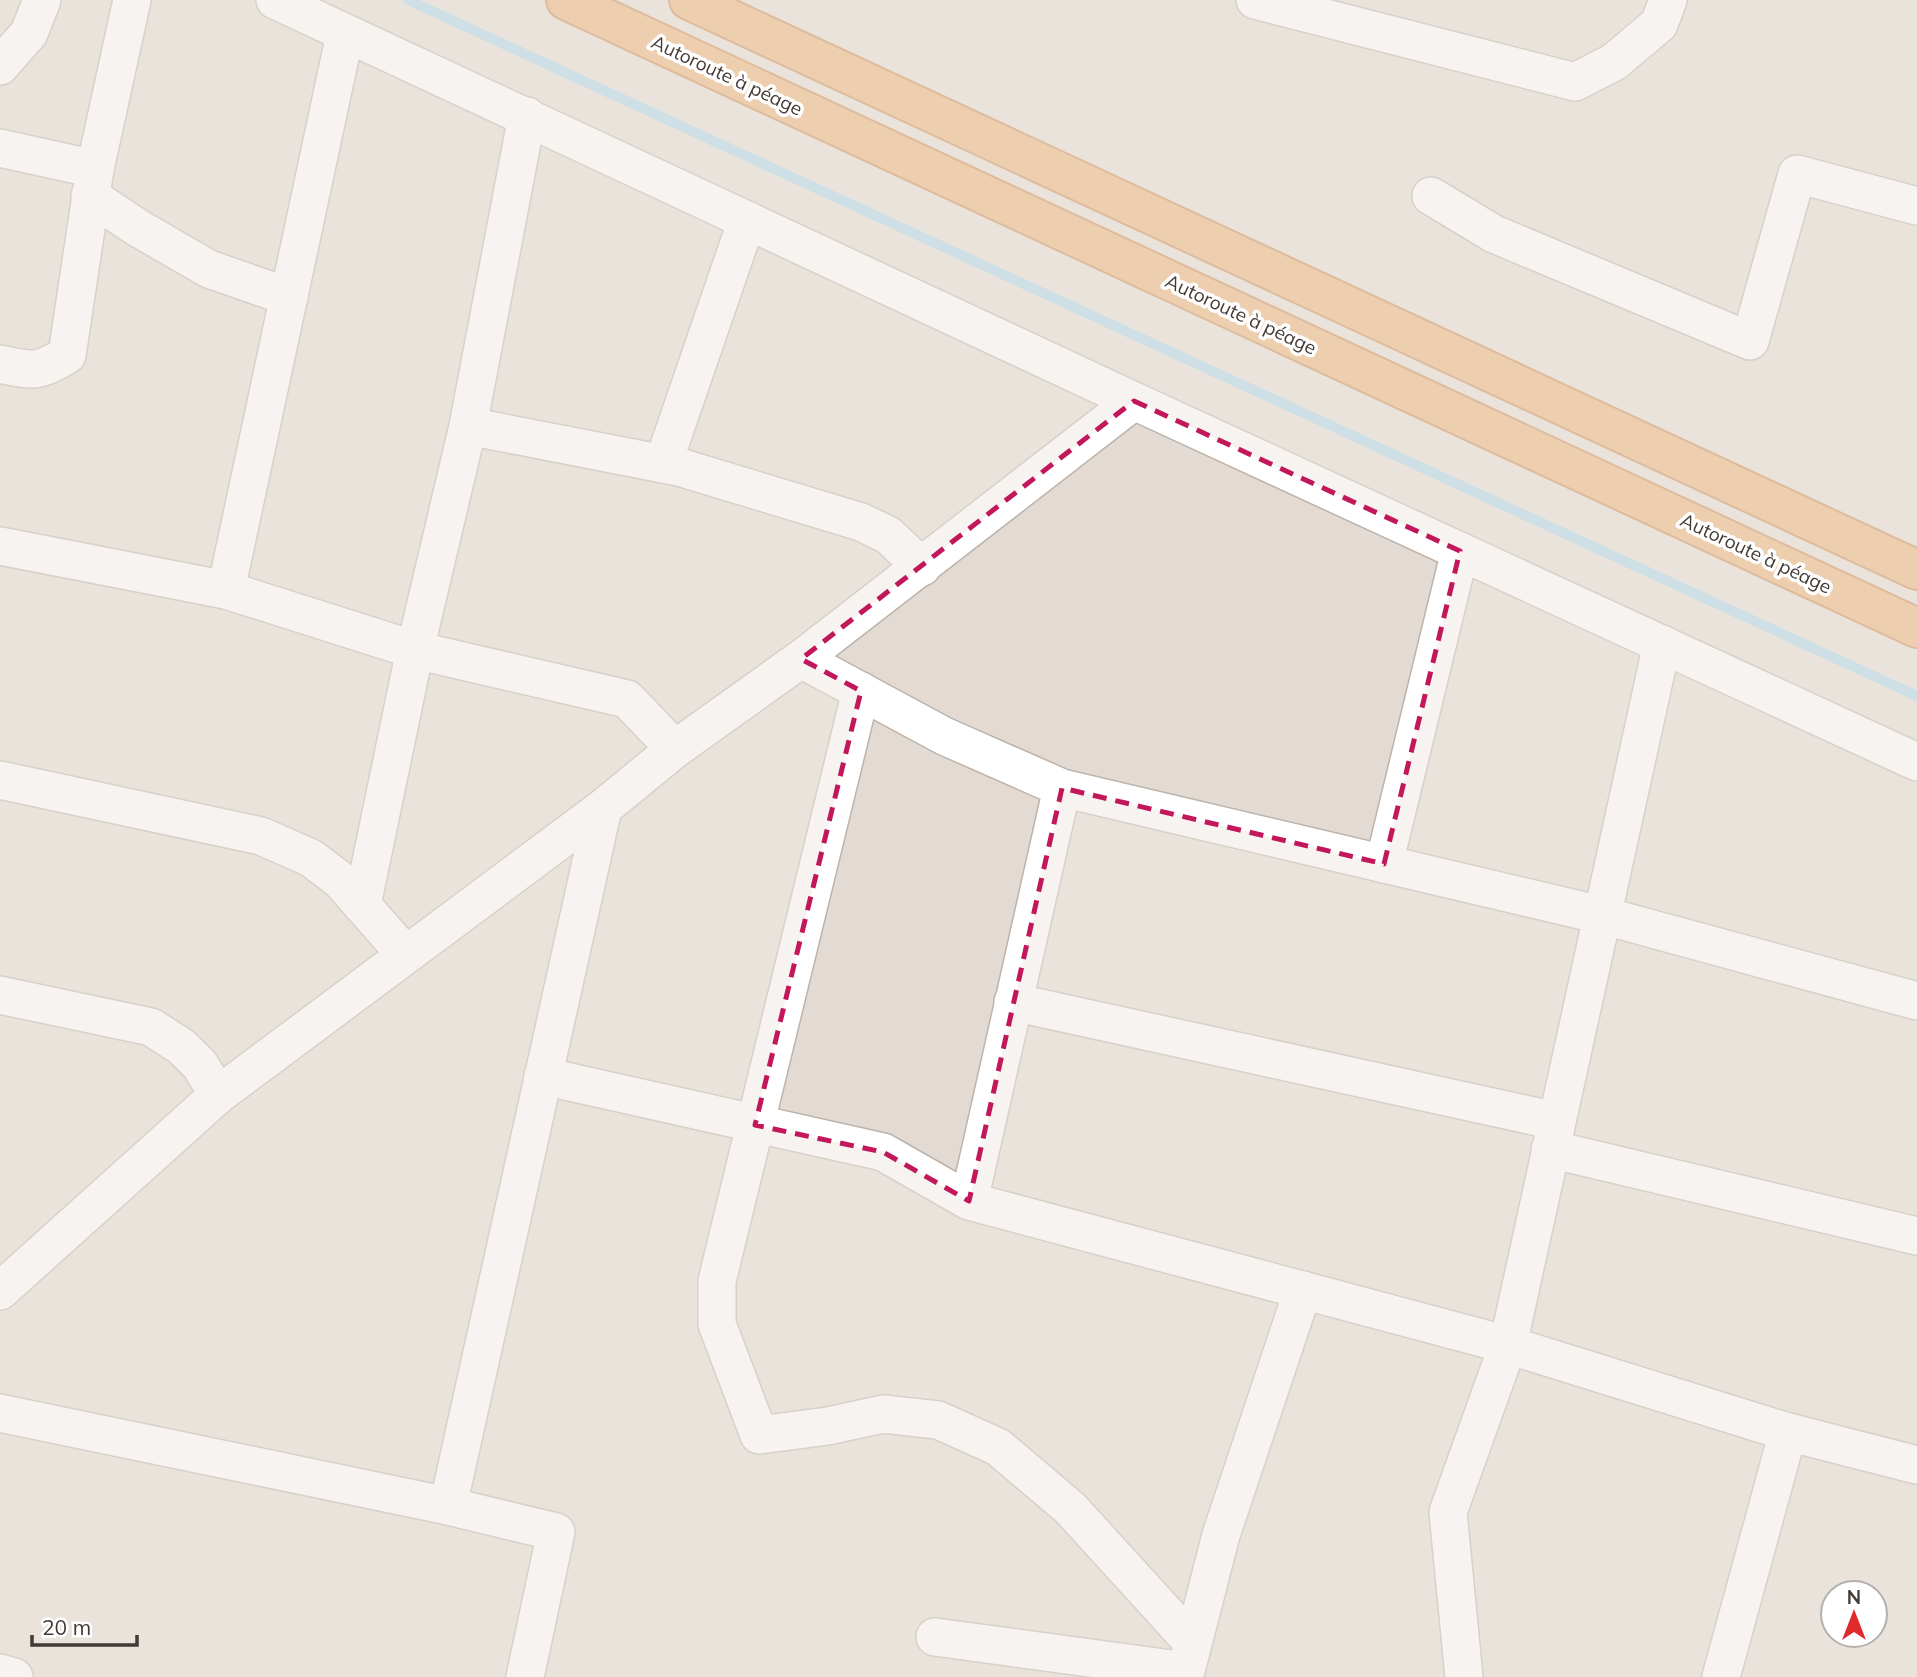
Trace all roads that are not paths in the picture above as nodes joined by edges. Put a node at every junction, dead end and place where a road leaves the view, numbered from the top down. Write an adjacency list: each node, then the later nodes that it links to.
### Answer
1 (42, 0): 9 (street)
2 (132, 0): 12 (street)
3 (275, 0): 8 (street)
4 (566, 0): 26 (highway, Autoroute à péage)
5 (689, 0): 24 (highway)
6 (1255, 0): 7 (street)
7 (1668, 0)
8 (345, 34): 10 (street); 16 (street)
9 (0, 66)
10 (527, 116): 15 (street); 19 (street)
11 (0, 148): 12 (street)
12 (93, 182): 16 (street); 17 (street)
13 (1432, 196): 14 (street)
14 (1917, 206)
15 (747, 220): 18 (street); 20 (street)
16 (289, 298): 25 (street)
17 (0, 364)
18 (1134, 401): 22 (street); 23 (street)
19 (468, 426): 20 (street); 28 (street)
20 (663, 464): 23 (street)
21 (0, 546): 25 (street)
22 (1460, 551): 27 (street); 36 (street)
23 (922, 567): 29 (street)
24 (1917, 570)
25 (226, 590): 28 (street)
26 (1917, 628)
27 (1662, 644): 32 (street); 38 (street)
28 (415, 650): 31 (street); 37 (street)
29 (801, 659): 30 (street); 31 (street)
30 (861, 691): 34 (street); 45 (street)
31 (675, 749): 35 (street)
32 (1917, 762)
33 (0, 780): 37 (street)
34 (1062, 788): 36 (street); 42 (street)
35 (603, 808): 39 (street); 43 (street)
36 (1384, 864): 38 (street)
37 (362, 905): 39 (street)
38 (1601, 915): 41 (street); 46 (street)
39 (405, 954): 44 (street)
40 (0, 995): 44 (street)
41 (1917, 1001)
42 (1013, 1002): 46 (street); 47 (street)
43 (543, 1076): 45 (street); 55 (street)
44 (218, 1095): 49 (street)
45 (755, 1125): 47 (street); 57 (street)
46 (1553, 1135): 48 (street); 51 (street)
47 (970, 1201): 50 (street)
48 (1917, 1236)
49 (8, 1271)
50 (1303, 1290): 51 (street); 57 (street)
51 (1508, 1345): 53 (street); 61 (street)
52 (0, 1413): 55 (street)
53 (1788, 1433): 54 (street); 62 (street)
54 (1917, 1465)
55 (448, 1506): 60 (street)
56 (935, 1637): 57 (street)
57 (1193, 1643)
58 (0, 1673): 59 (street)
59 (14, 1677)
60 (525, 1677)
61 (1464, 1677)
62 (1721, 1677)

